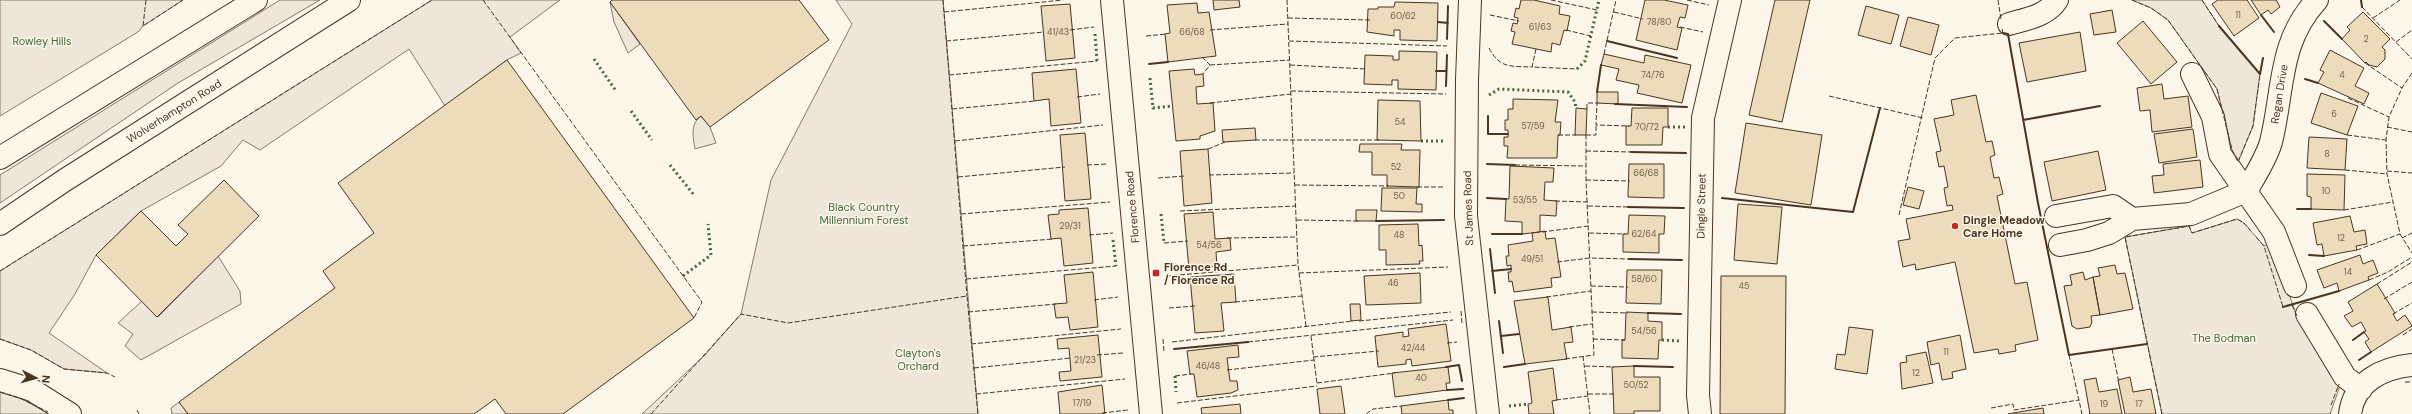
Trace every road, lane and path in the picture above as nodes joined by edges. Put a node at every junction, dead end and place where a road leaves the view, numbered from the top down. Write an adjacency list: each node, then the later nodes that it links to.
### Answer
1 (256, 0): 10 (main road)
2 (349, 0): 14 (main road, Wolverhampton Road)
3 (1112, 0): 22 (main road, Florence Road)
4 (1470, 0): 23 (main road, St James Road)
5 (1730, 0): 24 (main road, Dingle Street)
6 (2057, 0): 8 (main road)
7 (2317, 0): 11 (main road, Regan Drive)
8 (2009, 24)
9 (2192, 74): 11 (main road)
10 (0, 158)
11 (2246, 191): 13 (main road); 16 (main road)
12 (2056, 216): 13 (main road)
13 (2132, 219): 15 (main road)
14 (0, 224)
15 (2060, 245)
16 (2295, 286)
17 (2307, 314): 20 (main road)
18 (2412, 365): 20 (main road)
19 (0, 380): 21 (main road)
20 (2361, 389): 25 (main road)
21 (70, 414)
22 (1151, 414)
23 (1488, 414)
24 (1700, 414)
25 (2350, 414)

